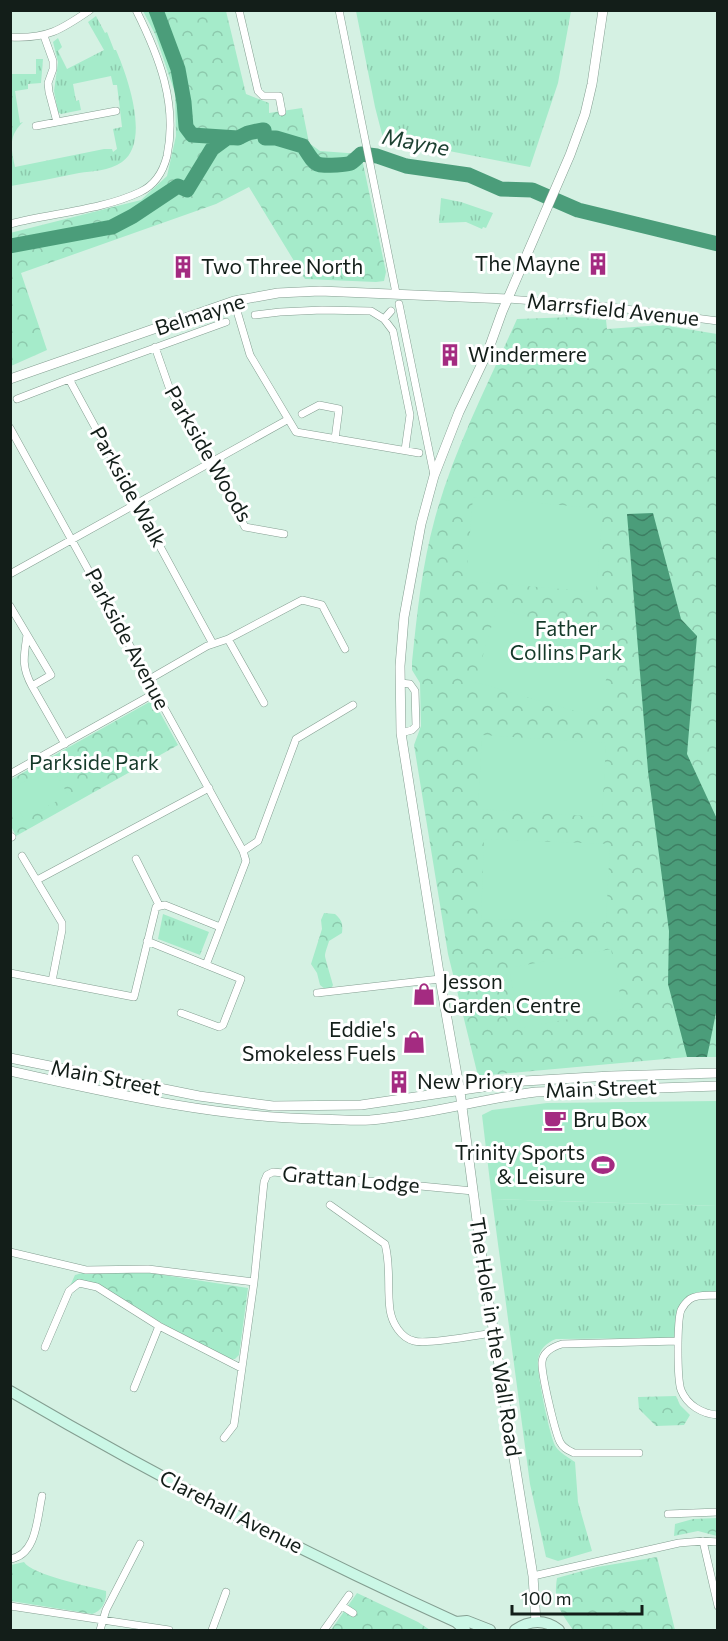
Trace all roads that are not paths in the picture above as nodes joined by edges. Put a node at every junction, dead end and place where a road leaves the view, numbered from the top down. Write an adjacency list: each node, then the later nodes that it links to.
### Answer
1 (90, 10): 6 (street)
2 (136, 10): 12 (street)
3 (239, 10): 9 (street)
4 (339, 10): 13 (street)
5 (603, 10): 14 (street, The Hole in the Wall Road)
6 (44, 36): 7 (street); 10 (street)
7 (10, 37)
8 (116, 111): 10 (street)
9 (282, 112)
10 (57, 122): 11 (street)
11 (36, 126)
12 (10, 224)
13 (396, 293): 14 (street, Belmayne); 15 (street, Belmayne)
14 (508, 299): 20 (street, Marrsfield Avenue); 33 (street, The Hole in the Wall Road)
15 (234, 301): 23 (street, Belmayne); 27 (street)
16 (399, 304): 33 (street)
17 (391, 311): 19 (street)
18 (255, 315): 19 (street)
19 (384, 319): 30 (street)
20 (717, 321)
21 (226, 322): 22 (street)
22 (155, 348): 24 (street); 32 (street, Parkside Woods)
23 (10, 379)
24 (69, 379): 25 (street); 34 (street, Parkside Walk)
25 (17, 399)
26 (302, 414): 29 (street)
27 (285, 418): 29 (street); 32 (street)
28 (10, 428): 36 (street, Parkside Avenue)
29 (335, 439): 30 (street)
30 (405, 450): 31 (street)
31 (419, 453)
32 (211, 462): 34 (street); 35 (street, Parkside Woods)
33 (434, 476): 44 (street, The Hole in the Wall Road)
34 (137, 503): 36 (street); 41 (street, Parkside Walk)
35 (284, 534)
36 (73, 540): 37 (street); 43 (street, Parkside Avenue)
37 (10, 574)
38 (10, 606): 39 (street)
39 (27, 635): 45 (street); 45 (street)
40 (228, 639): 41 (street); 42 (street); 47 (street)
41 (213, 644): 43 (street)
42 (345, 649)
43 (148, 680): 46 (street, Parkside Avenue)
44 (400, 683): 49 (street, The Hole in the Wall Road); 49 (street)
45 (32, 686): 50 (street)
46 (155, 693): 50 (street); 52 (street, Parkside Avenue)
47 (264, 703)
48 (353, 705): 53 (street)
49 (401, 733): 62 (street, The Hole in the Wall Road)
50 (65, 744): 51 (street)
51 (10, 774)
52 (209, 788): 53 (street, Parkside Avenue); 56 (street)
53 (243, 851): 58 (street)
54 (22, 856): 56 (street)
55 (136, 859): 57 (street)
56 (37, 880): 63 (street)
57 (159, 905): 58 (street); 59 (street)
58 (220, 927): 60 (street)
59 (147, 941): 60 (street); 63 (street)
60 (206, 965): 65 (street)
61 (10, 973): 63 (street)
62 (440, 979): 64 (street); 70 (street, The Hole in the Wall Road)
63 (52, 981)
64 (317, 993)
65 (181, 1013)
66 (10, 1058): 71 (street, Main Street)
67 (10, 1071): 73 (street, Main Street)
68 (717, 1073): 70 (street, Main Street)
69 (717, 1086): 72 (street, Main Street)
70 (460, 1092): 71 (street, Main Street); 72 (street, The Hole in the Wall Road)
71 (273, 1106): 73 (street)
72 (462, 1107): 73 (street, Main Street); 74 (street, The Hole in the Wall Road)
73 (272, 1118)
74 (473, 1191): 77 (street, Grattan Lodge); 80 (street, The Hole in the Wall Road)
75 (330, 1204): 80 (street)
76 (10, 1252): 77 (street)
77 (254, 1282): 83 (street, Grattan Lodge)
78 (717, 1295): 81 (street)
79 (159, 1326): 82 (street); 83 (street); 84 (street)
80 (493, 1333): 96 (street, The Hole in the Wall Road)
81 (678, 1341): 86 (street); 88 (street)
82 (45, 1347)
83 (241, 1368): 87 (street, Grattan Lodge)
84 (134, 1388)
85 (10, 1391): 104 (main road, Clarehall Avenue)
86 (717, 1415)
87 (224, 1438)
88 (639, 1454)
89 (42, 1496): 95 (street)
90 (717, 1512): 91 (street)
91 (668, 1514)
92 (703, 1541): 93 (street); 96 (street); 101 (street)
93 (717, 1542)
94 (140, 1544): 103 (street)
95 (10, 1559)
96 (533, 1576): 105 (street, The Hole in the Wall Road)
97 (226, 1592): 108 (street)
98 (349, 1595): 100 (street)
99 (10, 1606): 103 (street)
100 (342, 1606): 102 (street); 109 (street)
101 (717, 1606)
102 (353, 1613)
103 (102, 1620): 106 (street); 107 (street)
104 (456, 1622): 110 (main road, Clarehall Avenue); 111 (main road, Clarehall Avenue)
105 (536, 1622): 112 (main road); 113 (main road)
106 (100, 1630)
107 (169, 1630)
108 (212, 1630)
109 (324, 1630)
110 (465, 1630)
111 (490, 1630)
112 (515, 1630)
113 (559, 1630)

